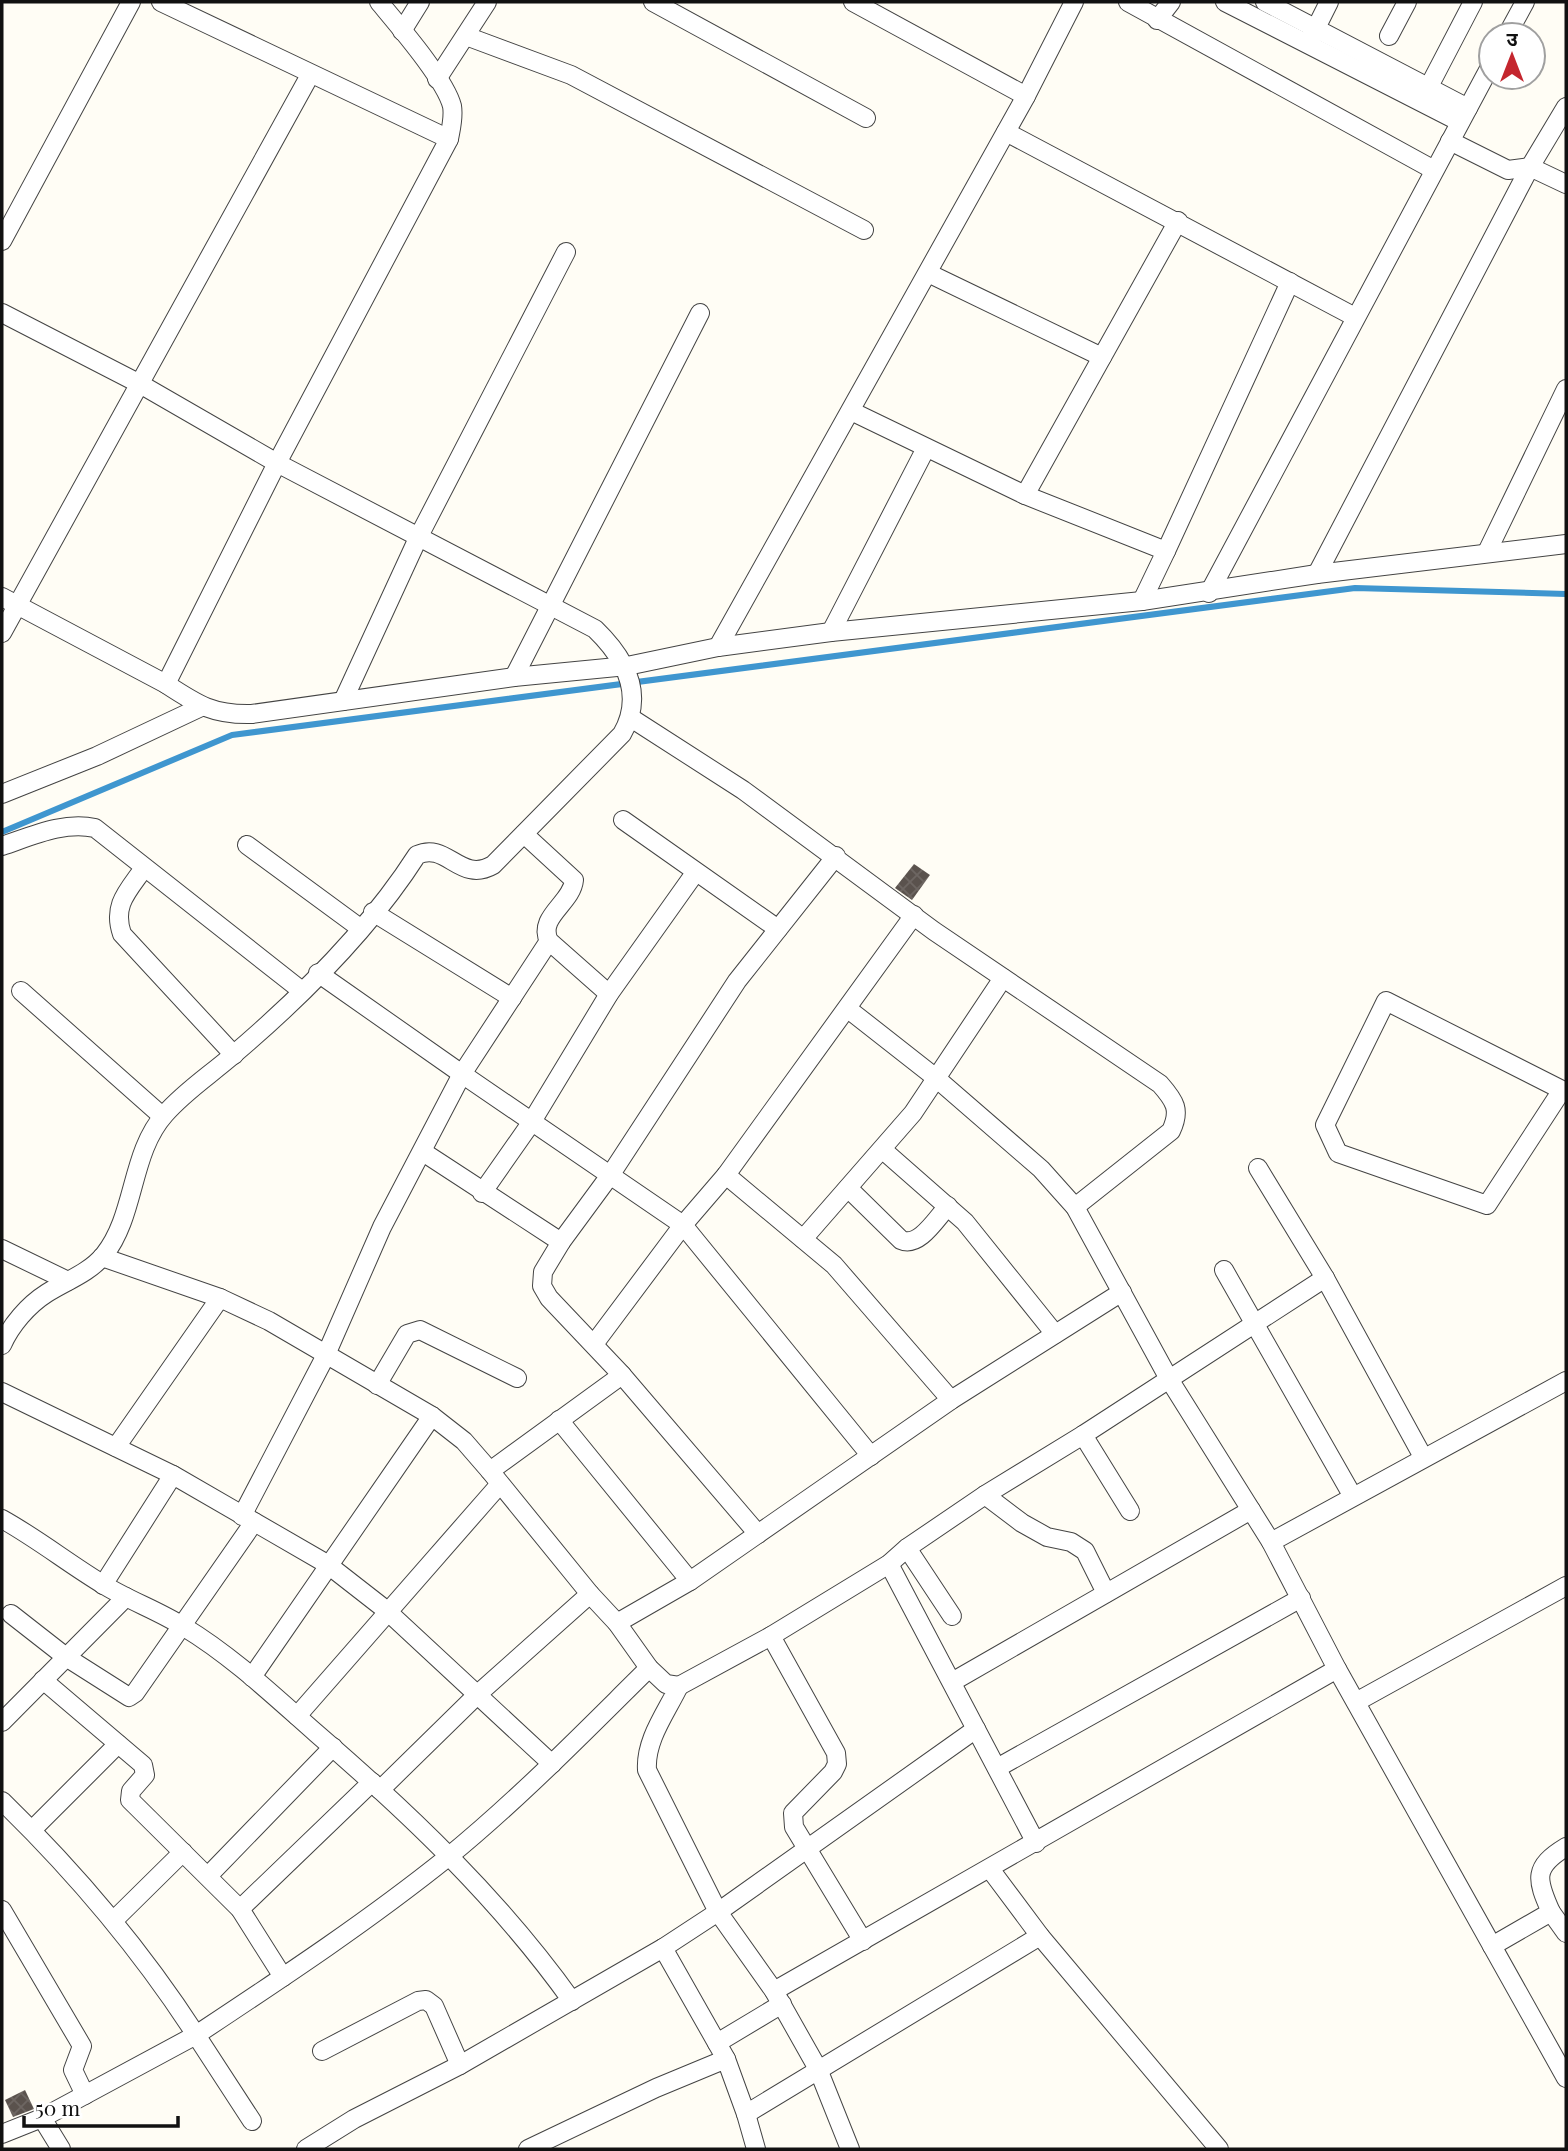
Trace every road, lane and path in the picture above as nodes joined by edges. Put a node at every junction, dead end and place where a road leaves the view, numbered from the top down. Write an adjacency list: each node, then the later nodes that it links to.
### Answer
1 (131, 2): 40 (street)
2 (161, 2): 24 (street)
3 (379, 2): 20 (street)
4 (420, 2): 20 (street)
5 (487, 2): 21 (street)
6 (653, 2): 31 (street)
7 (853, 2): 28 (street)
8 (1074, 2): 28 (street)
9 (1128, 2): 17 (street)
10 (1171, 2): 17 (street)
11 (1226, 2): 23 (street)
12 (1265, 2): 19 (street)
13 (1329, 2): 19 (street)
14 (1407, 2): 22 (street)
15 (1473, 2): 27 (street)
16 (1525, 2): 18 (street)
17 (1157, 20): 36 (street)
18 (1515, 21)
19 (1317, 27): 23 (street); 27 (street)
20 (402, 31): 25 (street)
21 (466, 36): 25 (street); 39 (street)
22 (1389, 36)
23 (1307, 44): 27 (street)
24 (310, 75): 33 (street); 48 (street)
25 (437, 79): 33 (street)
26 (1477, 91): 30 (street)
27 (1425, 94): 30 (street)
28 (1027, 96): 32 (street)
29 (1566, 107): 35 (street)
30 (1464, 115): 34 (street)
31 (866, 118)
32 (1006, 132): 38 (street); 42 (street)
33 (449, 139): 52 (street)
34 (1450, 141): 35 (street); 36 (street)
35 (1530, 167): 37 (street); 58 (street)
36 (1434, 170): 46 (street)
37 (1566, 184)
38 (1178, 221): 43 (street); 47 (street)
39 (864, 230)
40 (2, 241)
41 (566, 252): 54 (street)
42 (928, 273): 47 (street); 50 (street)
43 (1290, 282): 46 (street); 56 (street)
44 (2, 313): 48 (street)
45 (700, 313): 62 (street)
46 (1355, 317): 59 (street)
47 (1102, 358): 53 (street)
48 (140, 384): 52 (street); 60 (street)
49 (1566, 388): 57 (street)
50 (851, 411): 51 (street); 65 (street)
51 (926, 448): 53 (street); 63 (street)
52 (277, 463): 54 (street); 68 (street)
53 (1025, 495): 56 (street)
54 (419, 536): 62 (street); 69 (street)
55 (1566, 544): 57 (street)
56 (1166, 551): 61 (street)
57 (1487, 552): 58 (street)
58 (1317, 574): 59 (street)
59 (1209, 593): 61 (street)
60 (10, 601): 64 (street); 68 (street)
61 (1142, 601): 63 (street)
62 (551, 604): 66 (street); 67 (street)
63 (831, 632): 65 (street)
64 (2, 633)
65 (718, 647): 66 (street)
66 (628, 673): 67 (street); 71 (street)
67 (514, 677): 69 (street)
68 (166, 684): 70 (street)
69 (343, 701): 70 (street)
70 (201, 707): 72 (street)
71 (631, 713): 74 (street); 77 (street)
72 (2, 794)
73 (623, 820): 79 (street)
74 (524, 834): 80 (street); 84 (street)
75 (2, 845): 78 (street)
76 (247, 845): 82 (street)
77 (836, 856): 81 (street); 83 (street)
78 (144, 868): 88 (street); 92 (street)
79 (695, 873): 83 (street); 89 (street)
80 (373, 912): 82 (street); 90 (street)
81 (914, 915): 86 (street); 91 (street)
82 (360, 928): 85 (street)
83 (778, 929): 101 (street)
84 (549, 941): 89 (street); 90 (street)
85 (318, 973): 88 (street); 93 (street)
86 (1003, 978): 94 (street); 106 (street)
87 (21, 991): 96 (street)
88 (302, 991): 92 (street)
89 (609, 994): 97 (street)
90 (512, 998): 93 (street)
91 (848, 1009): 94 (street); 102 (street)
92 (234, 1055): 96 (street)
93 (462, 1074): 97 (street); 99 (street)
94 (936, 1079): 98 (street); 106 (street)
95 (1564, 1091): 95 (street)
96 (162, 1116): 111 (street)
97 (531, 1122): 101 (street); 104 (street)
98 (883, 1150): 103 (street); 105 (street)
99 (423, 1152): 104 (street); 121 (street)
100 (1258, 1168): 113 (street)
101 (611, 1174): 107 (street); 109 (street)
102 (726, 1175): 107 (street); 108 (street)
103 (848, 1188): 105 (street); 108 (street)
104 (482, 1193): 109 (street)
105 (948, 1206): 118 (street)
106 (1075, 1207): 115 (street)
107 (682, 1225): 120 (street); 133 (street)
108 (803, 1239): 128 (street)
109 (561, 1242): 120 (street)
110 (2, 1249): 114 (street)
111 (102, 1257): 114 (street); 116 (street)
112 (1224, 1270): 117 (street)
113 (1325, 1278): 117 (street); 134 (street)
114 (68, 1281): 119 (street)
115 (1122, 1292): 118 (street); 124 (street)
116 (220, 1298): 121 (street); 132 (street)
117 (1254, 1323): 124 (street); 138 (street)
118 (1055, 1334): 128 (street)
119 (3, 1338)
120 (594, 1344): 122 (street)
121 (325, 1357): 126 (street); 142 (street)
122 (622, 1375): 130 (street); 143 (street)
123 (517, 1378): 126 (street)
124 (1169, 1379): 131 (street); 139 (street)
125 (1566, 1381): 134 (street)
126 (377, 1385): 129 (street)
127 (2, 1392): 132 (street)
128 (951, 1400): 133 (street)
129 (432, 1416): 136 (street); 146 (street)
130 (559, 1420): 136 (street); 148 (street)
131 (1083, 1435): 137 (street); 140 (street)
132 (116, 1447): 135 (street)
133 (871, 1456): 143 (street)
134 (1423, 1457): 138 (street)
135 (173, 1475): 142 (street); 149 (street)
136 (495, 1477): 152 (street); 155 (street)
137 (985, 1495): 145 (street); 151 (street)
138 (1352, 1495): 144 (street)
139 (1251, 1510): 144 (street); 151 (street)
140 (1130, 1511)
141 (2, 1519): 149 (street)
142 (248, 1519): 146 (street); 159 (street)
143 (758, 1534): 148 (street)
144 (1271, 1542): 154 (street)
145 (907, 1548): 147 (street); 157 (street)
146 (327, 1564): 155 (street); 164 (street)
147 (889, 1564): 160 (street); 166 (street)
148 (690, 1581): 158 (street)
149 (103, 1585): 153 (street)
150 (1566, 1586): 169 (street)
151 (1106, 1593): 166 (street)
152 (590, 1594): 158 (street); 168 (street)
153 (126, 1597): 159 (street); 161 (street)
154 (1301, 1598): 163 (street); 176 (street)
155 (386, 1610): 168 (street); 170 (street)
156 (11, 1614): 161 (street)
157 (952, 1616)
158 (617, 1623): 162 (street)
159 (184, 1627): 161 (street); 164 (street)
160 (771, 1636): 167 (street); 182 (street)
161 (66, 1657): 165 (street)
162 (649, 1668): 167 (street); 175 (street)
163 (1337, 1669): 169 (street); 180 (street)
164 (252, 1677): 170 (street)
165 (43, 1680): 171 (street); 173 (street)
166 (952, 1682): 172 (street)
167 (679, 1686): 189 (street)
168 (479, 1693): 175 (street); 177 (street)
169 (1356, 1702): 195 (street)
170 (296, 1716): 174 (street)
171 (2, 1722)
172 (976, 1729): 176 (street); 182 (street)
173 (118, 1744): 179 (street); 183 (street)
174 (333, 1747): 177 (street); 186 (street)
175 (552, 1763): 184 (street)
176 (997, 1768): 180 (street)
177 (376, 1786): 184 (street); 187 (street)
178 (2, 1801): 179 (street)
179 (32, 1830): 191 (street)
180 (1036, 1843): 185 (street)
181 (1566, 1847): 190 (street)
182 (807, 1849): 189 (street); 194 (street)
183 (183, 1852): 186 (street); 191 (street)
184 (450, 1855): 197 (street); 199 (street)
185 (990, 1869): 193 (street); 194 (street)
186 (208, 1876): 187 (street)
187 (240, 1909): 197 (street)
188 (2, 1910): 207 (street)
189 (718, 1912): 196 (street); 198 (street)
190 (1551, 1912): 192 (street); 195 (street)
191 (113, 1921): 200 (street)
192 (1566, 1933)
193 (1040, 1936): 205 (street); 217 (street)
194 (863, 1941): 198 (street)
195 (1492, 1946): 206 (street)
196 (663, 1948): 199 (street); 201 (street)
197 (283, 1977): 200 (street)
198 (778, 1998): 201 (street); 205 (street)
199 (572, 2001): 204 (street)
200 (196, 2035): 207 (street); 210 (street)
201 (717, 2043): 203 (street)
202 (322, 2050): 204 (street)
203 (726, 2059): 208 (street); 214 (street)
204 (460, 2064): 213 (street)
205 (818, 2069): 208 (street); 216 (street)
206 (1566, 2078)
207 (85, 2095): 209 (street)
208 (746, 2115): 215 (street)
209 (42, 2118): 211 (street); 212 (street)
210 (252, 2121)
211 (2, 2134)
212 (61, 2149)
213 (306, 2149)
214 (528, 2149)
215 (756, 2149)
216 (850, 2149)
217 (1219, 2149)

